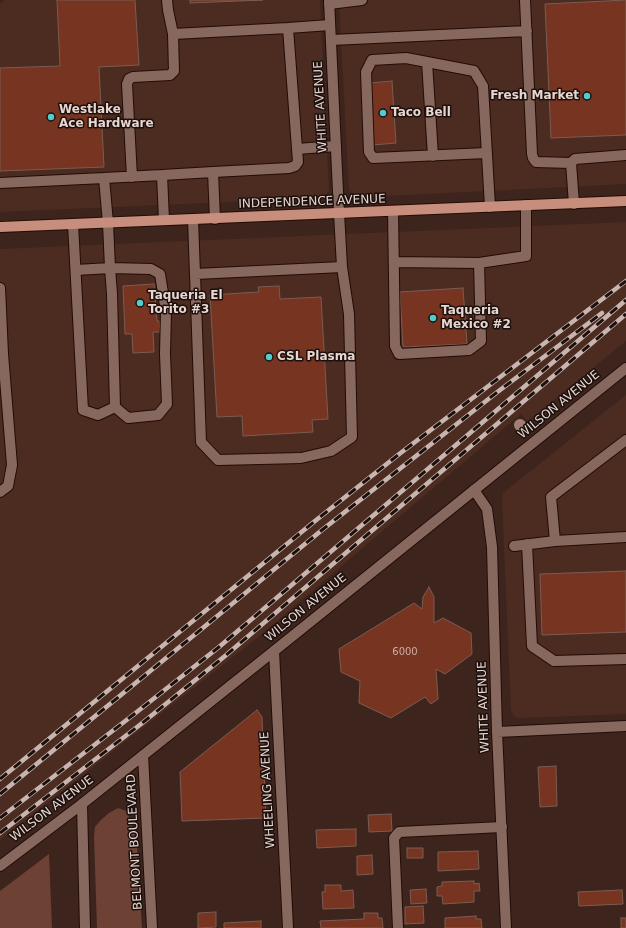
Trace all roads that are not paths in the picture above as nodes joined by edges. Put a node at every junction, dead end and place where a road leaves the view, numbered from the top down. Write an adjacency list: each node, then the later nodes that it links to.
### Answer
1 (167, 0): 8 (street)
2 (362, 0): 4 (street)
3 (525, 0): 7 (street)
4 (329, 2): 5 (street, WHITE AVENUE)
5 (330, 25): 6 (street); 9 (street, WHITE AVENUE)
6 (288, 28): 8 (street); 12 (street)
7 (526, 31): 9 (street); 16 (street)
8 (173, 34): 19 (street)
9 (331, 40): 11 (street, WHITE AVENUE)
10 (427, 62): 13 (street); 14 (street); 14 (street)
11 (336, 146): 12 (street); 27 (street, WHITE AVENUE)
12 (297, 149): 17 (street)
13 (486, 153): 14 (street); 25 (street)
14 (433, 156)
15 (626, 156): 16 (street)
16 (572, 164): 23 (street)
17 (212, 172): 18 (street); 29 (street)
18 (162, 174): 19 (street); 30 (street)
19 (132, 176): 20 (street)
20 (104, 178): 21 (street); 31 (street)
21 (0, 183)
22 (626, 201): 23 (main road, INDEPENDENCE AVENUE)
23 (574, 204): 24 (main road, INDEPENDENCE AVENUE)
24 (526, 206): 25 (main road, INDEPENDENCE AVENUE); 35 (street)
25 (490, 207): 26 (main road, INDEPENDENCE AVENUE)
26 (393, 211): 27 (main road, INDEPENDENCE AVENUE); 34 (street)
27 (339, 213): 29 (main road, INDEPENDENCE AVENUE); 36 (street, WHITE AVENUE)
28 (193, 219): 29 (main road, INDEPENDENCE AVENUE); 30 (main road, INDEPENDENCE AVENUE); 39 (street)
29 (215, 219)
30 (164, 220): 31 (main road, INDEPENDENCE AVENUE)
31 (108, 223): 32 (main road, INDEPENDENCE AVENUE); 37 (street)
32 (73, 224): 33 (main road, INDEPENDENCE AVENUE); 38 (street)
33 (0, 227)
34 (394, 262): 35 (street); 35 (street)
35 (479, 263)
36 (342, 267): 39 (street); 39 (street, WHITE AVENUE)
37 (110, 268): 38 (street); 42 (street); 42 (street)
38 (76, 270): 42 (street)
39 (195, 274)
40 (0, 288): 45 (street)
41 (626, 368): 44 (street, WILSON AVENUE)
42 (115, 407)
43 (626, 440): 47 (street)
44 (474, 490): 50 (street, WILSON AVENUE); 53 (street, WHITE AVENUE)
45 (0, 492)
46 (626, 537): 47 (street)
47 (555, 541): 48 (street)
48 (527, 544): 49 (street); 51 (street)
49 (514, 546)
50 (274, 651): 54 (street, WILSON AVENUE); 60 (street, WHEELING AVENUE)
51 (626, 659)
52 (626, 726): 53 (street)
53 (497, 732): 56 (street, WHITE AVENUE)
54 (143, 755): 55 (street, WILSON AVENUE); 59 (street, BELMONT BOULEVARD)
55 (82, 804): 57 (street, WILSON AVENUE); 58 (street)
56 (502, 827): 61 (street); 62 (street, WHITE AVENUE)
57 (0, 866)
58 (86, 928)
59 (152, 928)
60 (288, 928)
61 (398, 928)
62 (506, 928)

